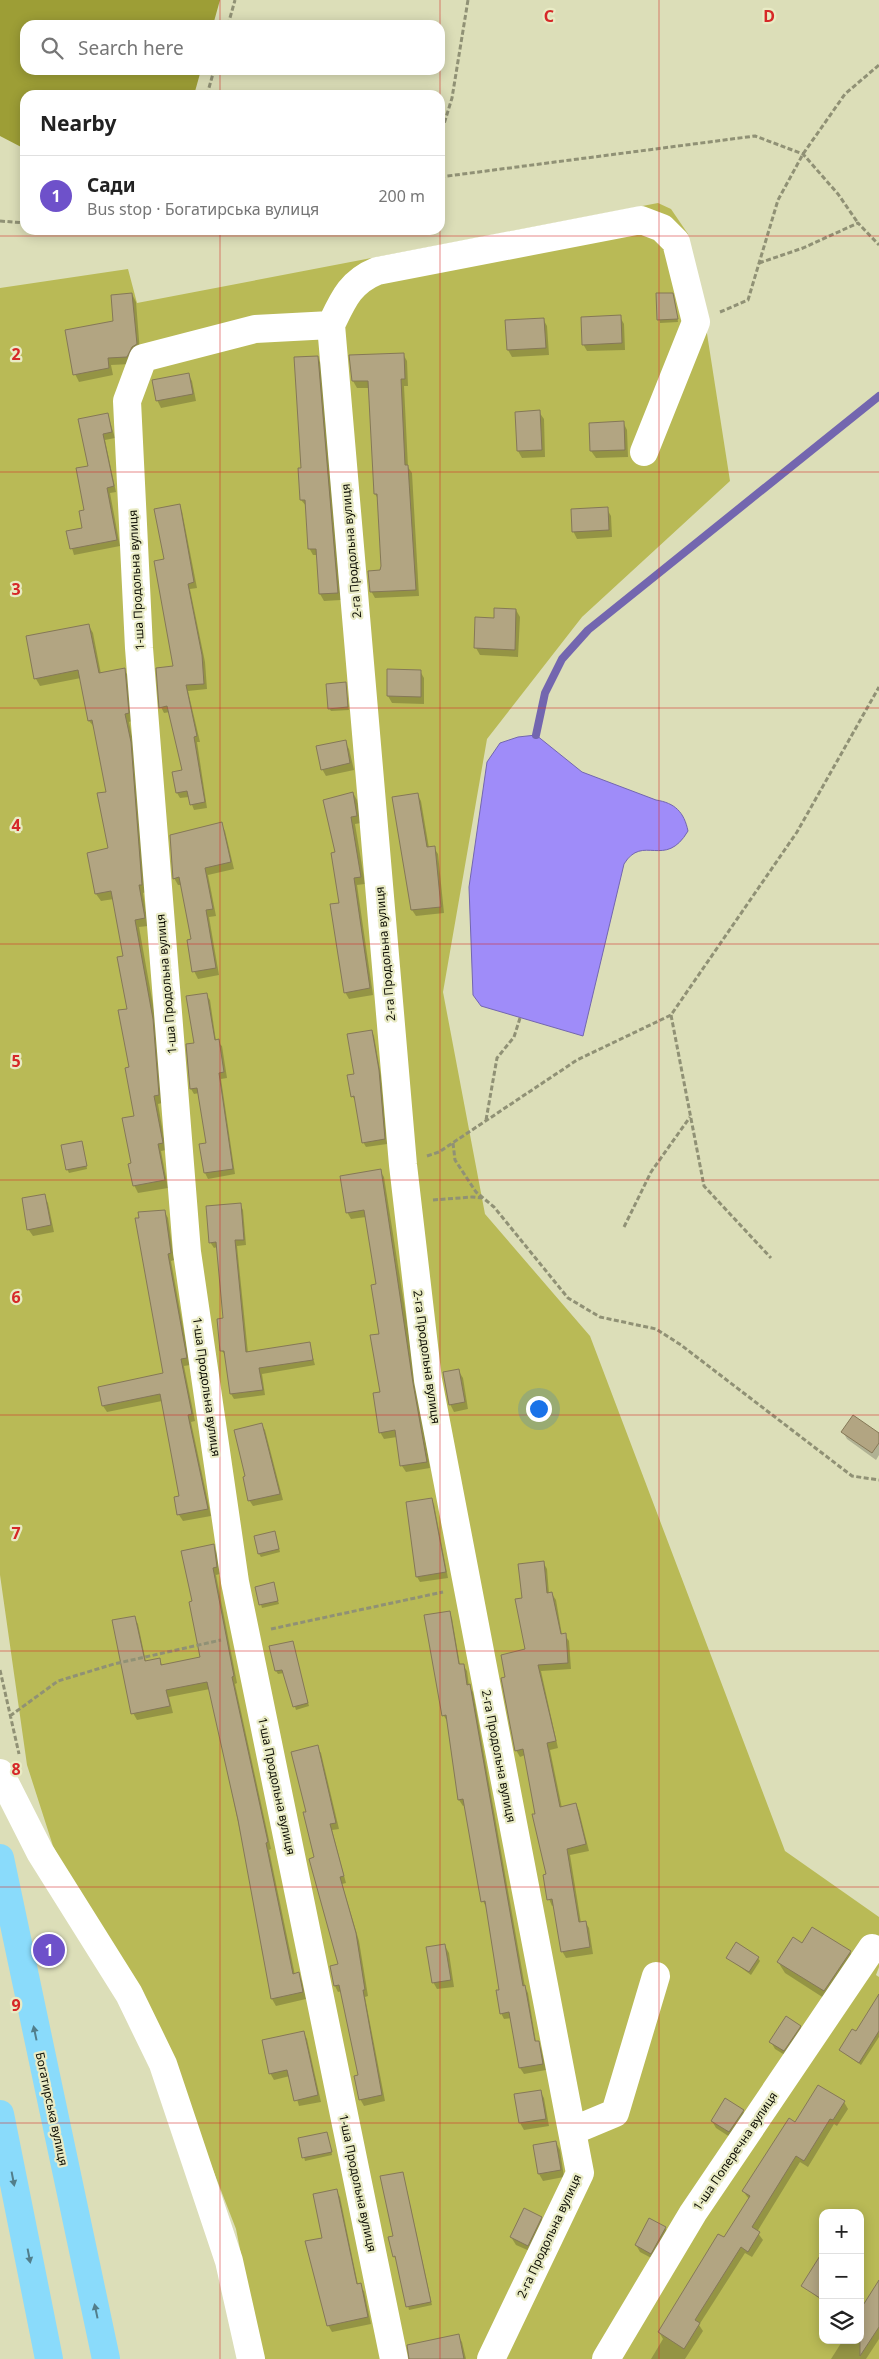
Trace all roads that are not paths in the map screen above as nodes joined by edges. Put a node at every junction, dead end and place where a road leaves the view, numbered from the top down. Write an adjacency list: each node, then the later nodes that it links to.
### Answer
1 (331, 325): 2 (street); 8 (street, 2-га Продольна вулиця); 12 (street, 1-ша Продольна вулиця)
2 (644, 452)
3 (0, 1773): 11 (street)
4 (0, 1858): 10 (main road, Богатирська вулиця, one-way to 4)
5 (872, 1948): 14 (street, 1-ша Поперечна вулиця)
6 (656, 1976): 8 (street)
7 (0, 2114): 9 (main road, one-way to 9)
8 (572, 2131): 13 (street, 2-га Продольна вулиця)
9 (49, 2359)
10 (106, 2359)
11 (251, 2359)
12 (394, 2359)
13 (491, 2359)
14 (606, 2359)

